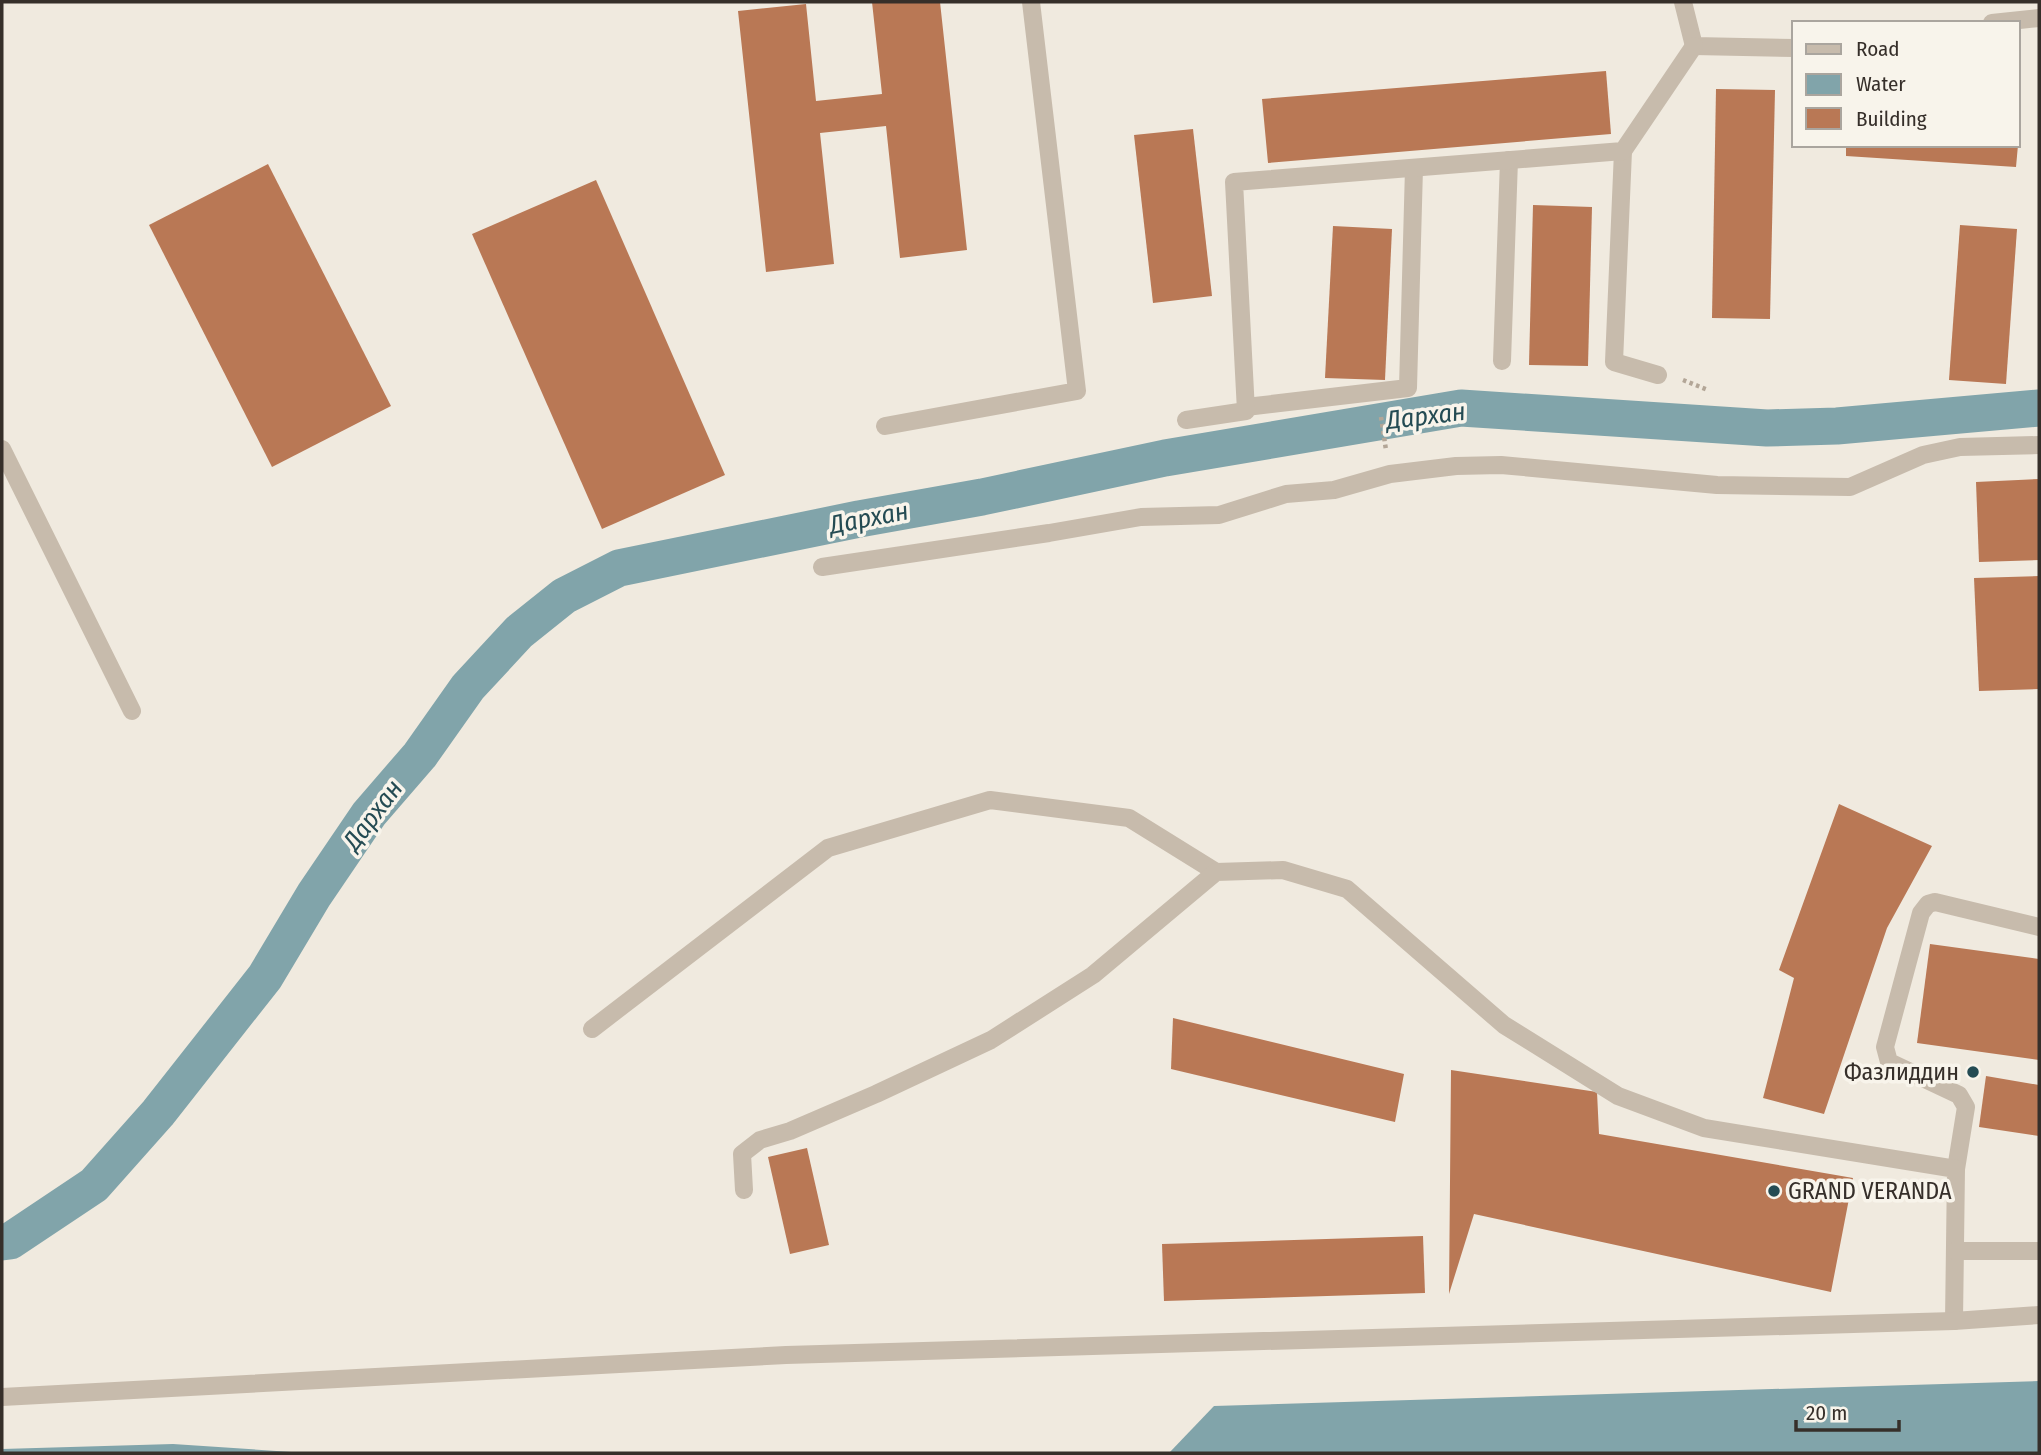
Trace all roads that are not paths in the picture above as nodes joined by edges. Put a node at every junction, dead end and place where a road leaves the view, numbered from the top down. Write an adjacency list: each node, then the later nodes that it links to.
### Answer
1 (1031, 2): 14 (street)
2 (1683, 2): 5 (street)
3 (2039, 18): 4 (street)
4 (2011, 21)
5 (1694, 46): 6 (street); 7 (street)
6 (1792, 48)
7 (1623, 151): 8 (street); 11 (street)
8 (1509, 160): 9 (street); 10 (street)
9 (1414, 168): 12 (street); 12 (street)
10 (1502, 361)
11 (1658, 374)
12 (1246, 407): 13 (street)
13 (1186, 420)
14 (884, 426)
15 (2039, 445): 17 (street)
16 (2, 449): 18 (street)
17 (822, 567)
18 (132, 711)
19 (1216, 873): 21 (street); 22 (street); 23 (street)
20 (2039, 928): 22 (street)
21 (592, 1029)
22 (1956, 1169): 24 (street)
23 (744, 1190)
24 (1955, 1251): 25 (street); 27 (street)
25 (2039, 1251)
26 (2039, 1315): 27 (street)
27 (1954, 1321): 28 (street)
28 (2, 1397)

